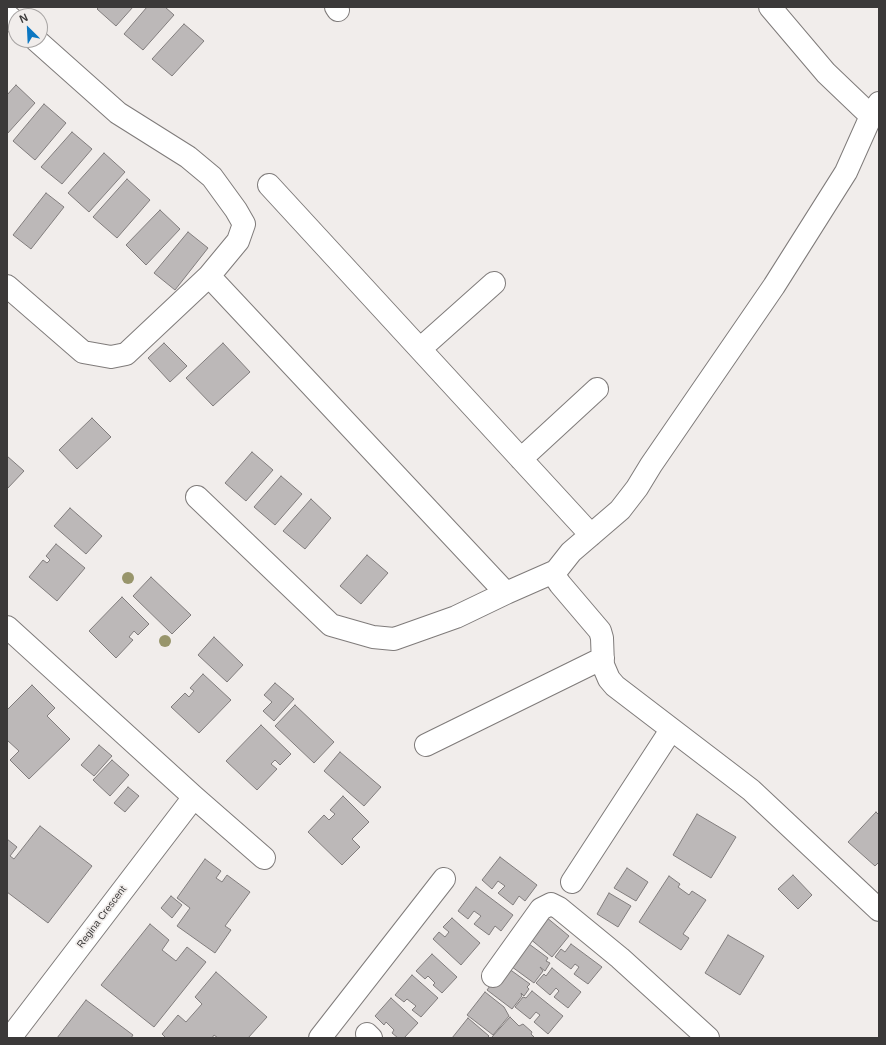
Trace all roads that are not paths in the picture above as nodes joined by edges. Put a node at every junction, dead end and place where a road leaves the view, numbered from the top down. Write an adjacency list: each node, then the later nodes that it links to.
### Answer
1 (770, 7): 3 (street)
2 (45, 48): 5 (street)
3 (875, 110): 12 (street)
4 (269, 185): 8 (street)
5 (209, 276): 7 (street); 14 (street)
6 (494, 282): 8 (street)
7 (7, 286)
8 (420, 349): 10 (street)
9 (597, 389): 10 (street)
10 (522, 460): 12 (street)
11 (197, 497): 14 (street)
12 (591, 535): 13 (street)
13 (556, 571): 14 (street); 16 (street)
14 (506, 593)
15 (7, 627): 19 (street)
16 (603, 658): 17 (street); 18 (street)
17 (672, 730): 22 (street); 23 (street)
18 (426, 745)
19 (194, 797): 20 (street); 25 (street, Regina Crescent)
20 (264, 858)
21 (444, 879): 26 (street)
22 (572, 882)
23 (879, 910)
24 (493, 976): 27 (street)
25 (10, 1038)
26 (320, 1038)
27 (708, 1038)

